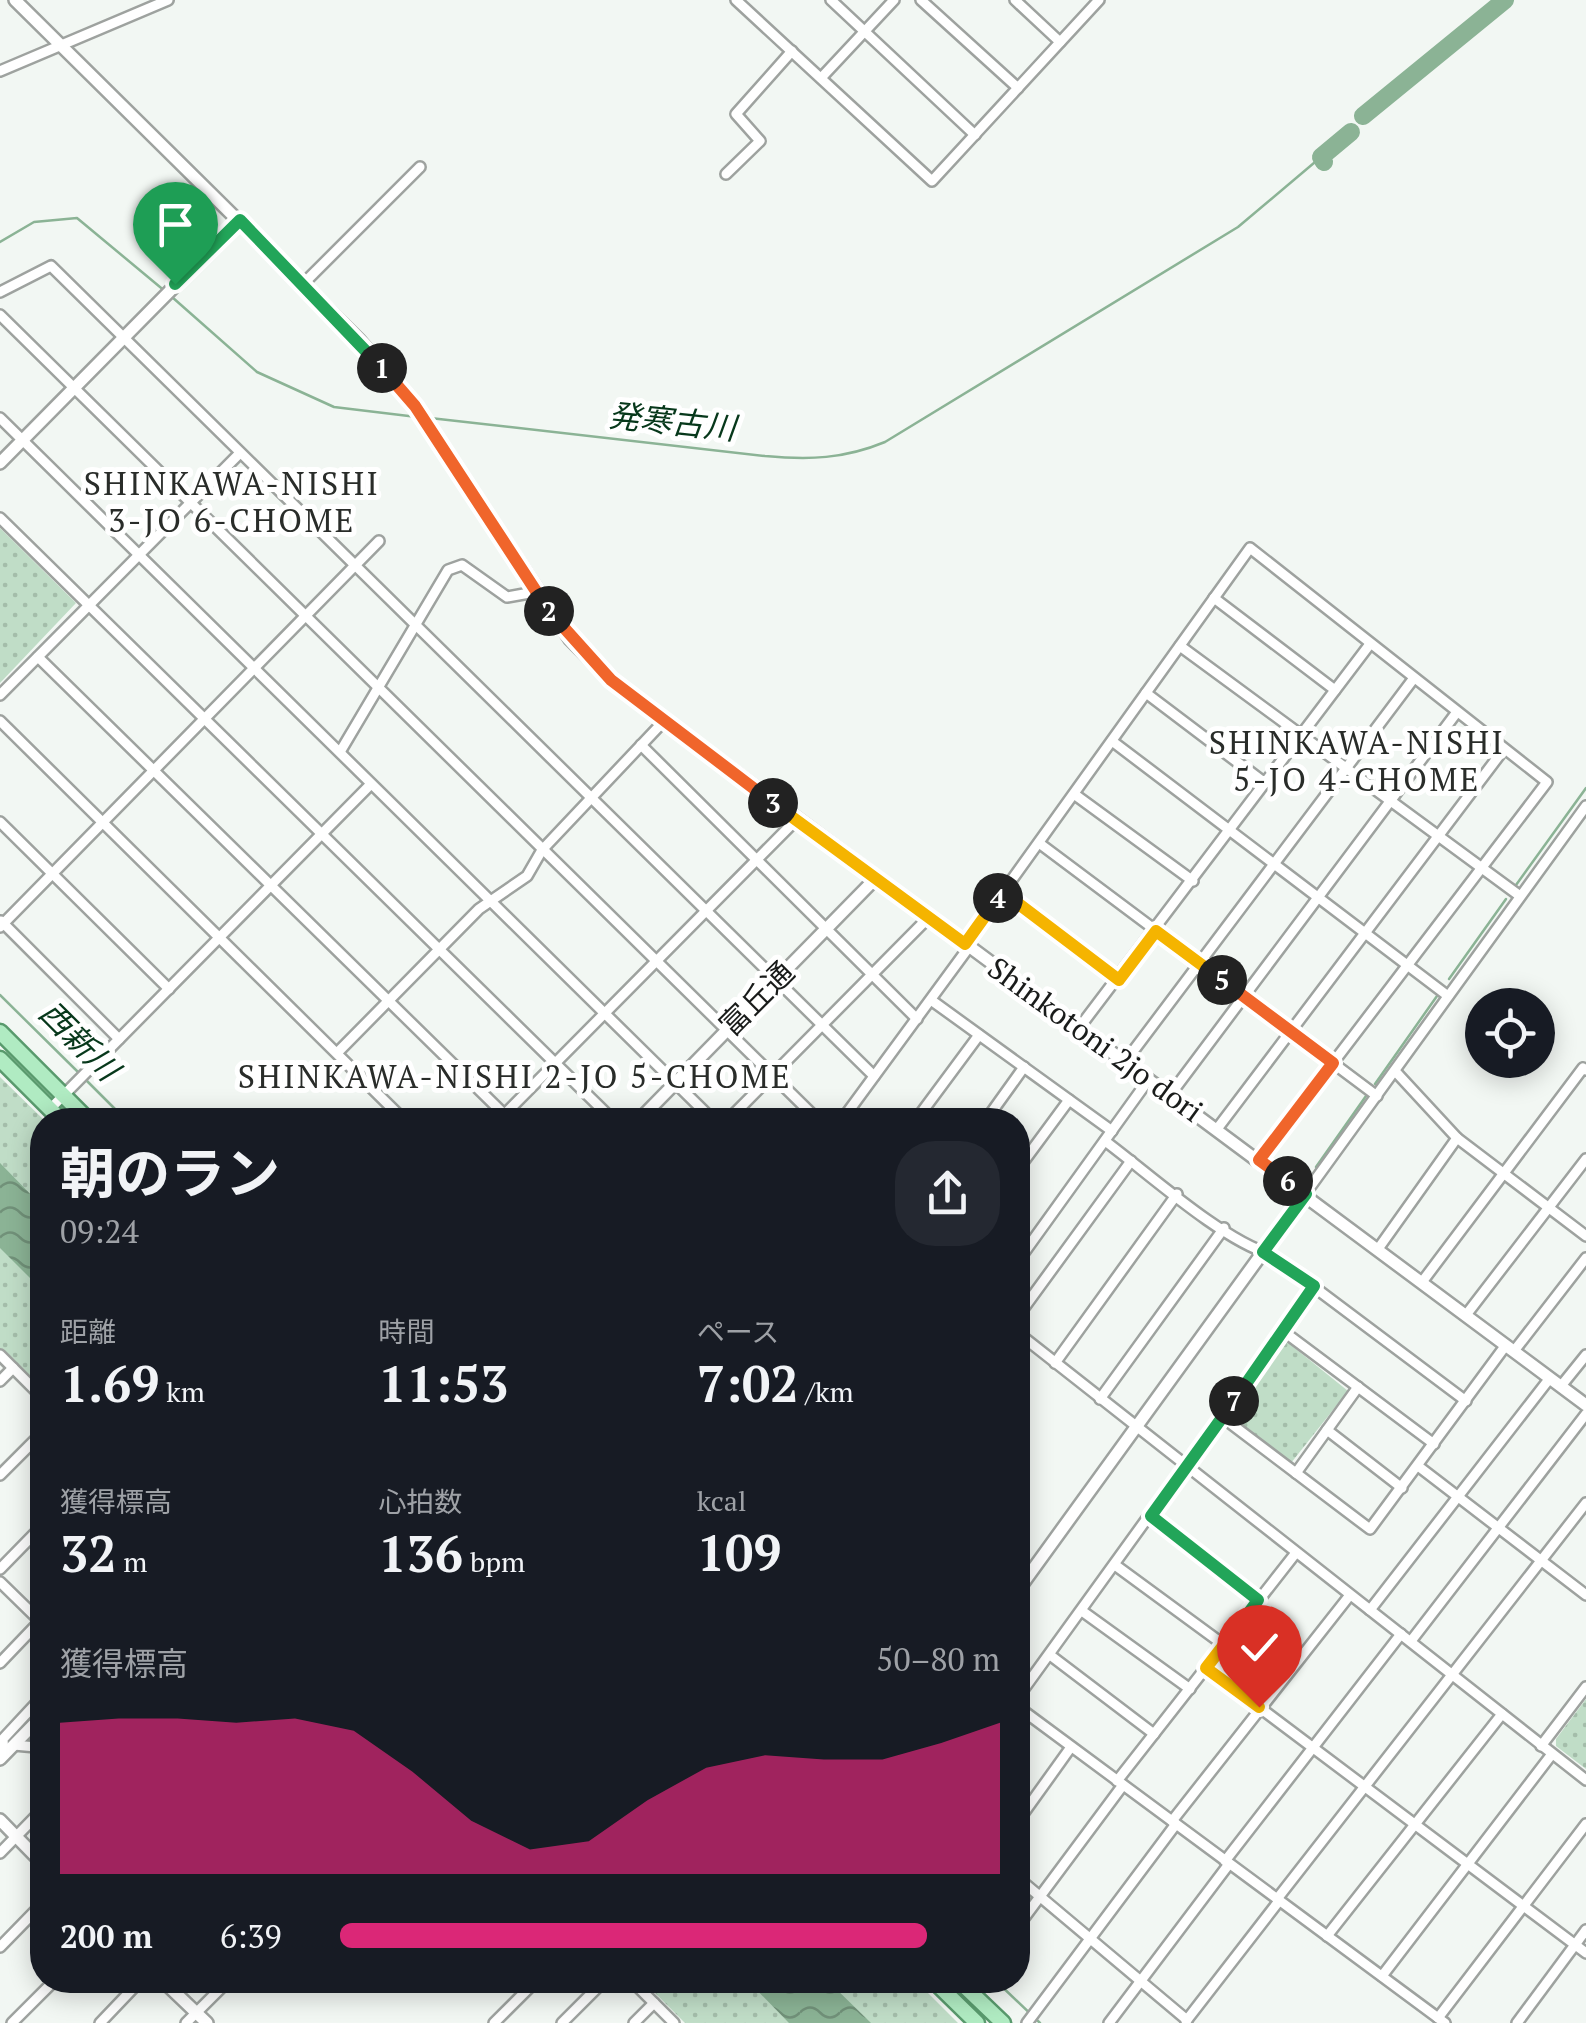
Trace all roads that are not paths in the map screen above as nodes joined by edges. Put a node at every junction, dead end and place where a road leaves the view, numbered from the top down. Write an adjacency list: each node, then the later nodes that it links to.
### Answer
1 (15, 0): 11 (street, Shinkotoni 2jo dori)
2 (168, 0): 11 (street)
3 (736, 0): 12 (street)
4 (831, 0): 9 (street)
5 (894, 0): 9 (street)
6 (921, 0): 15 (street)
7 (1015, 0): 10 (street)
8 (1099, 0): 10 (street)
9 (865, 31): 14 (street); 16 (street)
10 (1060, 42): 15 (street)
11 (62, 45): 13 (street); 19 (street, Shinkotoni 2jo dori)
12 (792, 52): 14 (street); 18 (street)
13 (0, 71)
14 (821, 78): 16 (street)
15 (1018, 88): 16 (street)
16 (975, 134)
17 (420, 167): 20 (street)
18 (726, 174)
19 (240, 220): 20 (street, Shinkotoni 2jo dori); 23 (street)
20 (304, 284): 34 (street, Shinkotoni 2jo dori)
21 (0, 292): 23 (street)
22 (0, 315): 24 (street)
23 (121, 336): 24 (street); 27 (street)
24 (72, 388): 26 (street); 29 (street)
25 (0, 418): 26 (street)
26 (22, 440): 28 (street); 32 (street)
27 (240, 453): 29 (street); 33 (street)
28 (0, 463)
29 (189, 503): 32 (street); 37 (street)
30 (0, 518): 36 (street)
31 (379, 541): 33 (street)
32 (138, 554): 36 (street); 42 (street)
33 (355, 566): 37 (street); 38 (street)
34 (535, 592): 38 (street); 51 (street, Shinkotoni 2jo dori)
35 (1214, 598): 39 (street); 40 (street); 45 (street)
36 (88, 606): 41 (street); 49 (street)
37 (305, 616): 42 (street); 44 (street)
38 (416, 625): 44 (street); 62 (street)
39 (1370, 644): 43 (street); 45 (street)
40 (1180, 646): 46 (street); 52 (street)
41 (38, 657): 47 (street); 58 (street)
42 (254, 668): 49 (street); 56 (street)
43 (1414, 678): 48 (street); 57 (street)
44 (378, 688): 56 (street); 72 (street)
45 (1335, 690): 52 (street)
46 (1146, 693): 53 (street); 59 (street)
47 (0, 695)
48 (1457, 712): 55 (street); 63 (street)
49 (204, 720): 58 (street); 69 (street)
50 (0, 721): 67 (street)
51 (664, 722): 54 (street); 65 (street, Shinkotoni 2jo dori)
52 (1300, 734): 57 (street); 59 (street)
53 (1112, 742): 61 (street); 68 (street)
54 (642, 745): 62 (street); 73 (street)
55 (1504, 749): 70 (street); 75 (street)
56 (340, 752): 60 (street)
57 (1347, 769): 63 (street); 74 (street)
58 (154, 771): 67 (street); 79 (street)
59 (1265, 783): 68 (street)
60 (371, 784): 69 (street); 83 (street)
61 (1074, 794): 71 (street); 78 (street)
62 (592, 798): 72 (street); 84 (street)
63 (1392, 802): 70 (street); 82 (street)
64 (1586, 806): 81 (street)
65 (796, 820): 73 (street); 77 (street, Shinkotoni 2jo dori)
66 (0, 822): 76 (street)
67 (102, 822): 76 (street); 90 (street)
68 (1231, 831): 74 (street); 78 (street)
69 (320, 836): 79 (street); 92 (street)
70 (1439, 836): 75 (street); 89 (street)
71 (1039, 843): 80 (street); 88 (street)
72 (542, 850): 83 (street); 93 (street)
73 (755, 861): 84 (street); 87 (street)
74 (1274, 864): 82 (street); 94 (street)
75 (1482, 868): 81 (street); 95 (street)
76 (52, 874): 86 (street); 99 (street)
77 (876, 878): 85 (street, Shinkotoni 2jo dori); 87 (street, 富丘通)
78 (1193, 881): 88 (street)
79 (271, 886): 90 (street); 103 (street)
80 (1003, 892): 91 (street); 98 (street)
81 (1520, 896): 100 (street)
82 (1319, 897): 89 (street); 101 (street)
83 (490, 900): 92 (street); 104 (street)
84 (706, 910): 93 (street); 97 (street)
85 (929, 917): 91 (street, Shinkotoni 2jo dori); 96 (street)
86 (1, 924): 112 (street)
87 (826, 929): 96 (street); 97 (street, 富丘通)
88 (1156, 931): 94 (street); 98 (street)
89 (1366, 933): 95 (street); 110 (street)
90 (220, 938): 99 (street); 113 (street)
91 (967, 946): 102 (street); 107 (street, Shinkotoni 2jo dori)
92 (437, 951): 103 (street); 117 (street)
93 (656, 961): 104 (street); 108 (street)
94 (1201, 964): 101 (street); 115 (street)
95 (1407, 965): 100 (street); 116 (street)
96 (873, 974): 105 (street); 106 (street)
97 (776, 980): 106 (street); 108 (street, 富丘通)
98 (1119, 980): 107 (street)
99 (170, 988): 112 (street)
100 (1448, 996): 120 (street)
101 (1245, 997): 110 (street); 126 (street)
102 (931, 1000): 105 (street); 111 (street)
103 (388, 1002): 113 (street); 133 (street)
104 (604, 1013): 117 (street); 124 (street)
105 (917, 1019): 122 (street)
106 (822, 1025): 121 (street); 122 (street)
107 (1079, 1028): 115 (street, Shinkotoni 2jo dori)
108 (727, 1030): 121 (street); 124 (street, 富丘通)
109 (0, 1032): 125 (main road)
110 (1292, 1033): 116 (street); 143 (street)
111 (979, 1034): 118 (street); 141 (street)
112 (119, 1039): 125 (street)
113 (337, 1054): 132 (street)
114 (0, 1060): 129 (main road)
115 (1125, 1062): 123 (street, Shinkotoni 2jo dori)
116 (1333, 1063): 127 (street); 149 (street)
117 (555, 1064): 134 (street); 135 (street)
118 (1024, 1067): 128 (street); 142 (street)
119 (1586, 1070): 151 (street)
120 (1395, 1071): 127 (street); 145 (street)
121 (773, 1075): 138 (street); 139 (street)
122 (874, 1076): 140 (street)
123 (1149, 1079): 126 (street, Shinkotoni 2jo dori); 144 (street)
124 (675, 1083): 136 (street, 富丘通); 137 (street)
125 (64, 1095): 130 (street); 131 (main road)
126 (1170, 1095): 143 (street, Shinkotoni 2jo dori)
127 (1377, 1096): 153 (street)
128 (1069, 1100): 144 (street); 147 (street)
129 (48, 1108)
130 (58, 1108)
131 (76, 1108)
132 (392, 1108)
133 (495, 1108)
134 (514, 1108)
135 (601, 1108)
136 (650, 1108)
137 (701, 1108)
138 (740, 1108)
139 (806, 1108)
140 (851, 1108)
141 (925, 1108)
142 (995, 1108)
143 (1217, 1129): 149 (street, Shinkotoni 2jo dori)
144 (1112, 1131): 146 (street)
145 (1456, 1138): 151 (street); 158 (street)
146 (1105, 1141): 150 (street); 157 (street)
147 (1030, 1154)
148 (1586, 1159): 154 (street)
149 (1259, 1160): 153 (street, Shinkotoni 2jo dori)
150 (1131, 1161): 152 (street); 163 (street)
151 (1504, 1174): 154 (street); 161 (street)
152 (1177, 1194): 155 (street); 170 (street)
153 (1306, 1194): 158 (street, Shinkotoni 2jo dori); 159 (street)
154 (1550, 1208): 156 (street); 164 (street)
155 (1224, 1228): 159 (street); 176 (street)
156 (1586, 1236)
157 (1030, 1244)
158 (1378, 1249): 161 (street, Shinkotoni 2jo dori)
159 (1263, 1252): 162 (street); 181 (street)
160 (1586, 1258): 167 (street)
161 (1422, 1282): 164 (street, Shinkotoni 2jo dori)
162 (1314, 1286): 165 (street); 177 (street)
163 (1030, 1300)
164 (1466, 1315): 167 (street, Shinkotoni 2jo dori)
165 (1283, 1331): 175 (street); 180 (street)
166 (1030, 1342): 170 (street)
167 (1510, 1348): 173 (street, Shinkotoni 2jo dori); 177 (street)
168 (0, 1355): 171 (street)
169 (1586, 1355): 173 (street)
170 (1056, 1363): 176 (street)
171 (13, 1368): 172 (street); 174 (street)
172 (0, 1381)
173 (1556, 1382): 178 (street, Shinkotoni 2jo dori); 190 (street)
174 (30, 1385)
175 (1358, 1387): 182 (street); 183 (street)
176 (1100, 1399): 181 (street)
177 (1466, 1402): 183 (street)
178 (1586, 1406)
179 (1586, 1414): 193 (street)
180 (1222, 1417): 185 (street); 187 (street)
181 (1136, 1427): 185 (street); 199 (street)
182 (1327, 1430): 187 (street); 189 (street)
183 (1434, 1444): 186 (street)
184 (30, 1445): 188 (street)
185 (1187, 1466): 192 (street); 195 (street)
186 (1418, 1466): 189 (street); 190 (street)
187 (1296, 1473): 189 (street)
188 (0, 1474)
189 (1402, 1488)
190 (1459, 1497): 193 (street); 204 (street)
191 (1586, 1503): 196 (street)
192 (1151, 1516): 197 (street); 203 (street)
193 (1499, 1528): 196 (street); 209 (street)
194 (30, 1538): 198 (street)
195 (1296, 1554): 202 (street); 203 (street)
196 (1542, 1561): 201 (street); 214 (street)
197 (1115, 1565): 206 (street); 210 (street)
198 (0, 1569)
199 (1030, 1573)
200 (0, 1582): 205 (street)
201 (1585, 1591)
202 (1350, 1595): 204 (street); 218 (street)
203 (1258, 1600): 210 (street)
204 (1370, 1610): 208 (street)
205 (30, 1611)
206 (1082, 1611): 211 (street); 217 (street)
207 (30, 1634): 212 (street)
208 (1401, 1634): 209 (street); 226 (street)
209 (1411, 1641): 214 (street)
210 (1224, 1645): 213 (street)
211 (1050, 1656): 215 (street); 223 (street)
212 (0, 1663)
213 (1206, 1668): 217 (street); 218 (street)
214 (1452, 1674): 220 (street); 231 (street)
215 (1030, 1682)
216 (1586, 1686): 225 (street)
217 (1190, 1689): 223 (street)
218 (1259, 1707): 226 (street); 235 (street)
219 (30, 1710): 227 (street)
220 (1502, 1714): 225 (street); 236 (street)
221 (1030, 1718): 224 (street)
222 (30, 1729): 227 (street)
223 (1154, 1734): 230 (street)
224 (1071, 1746): 230 (street); 232 (street)
225 (1541, 1746): 228 (street)
226 (1312, 1747): 231 (street); 241 (street)
227 (6, 1753)
228 (1552, 1754): 229 (street); 242 (street)
229 (1586, 1780)
230 (1120, 1783): 235 (street); 244 (street)
231 (1364, 1786): 236 (street); 245 (street)
232 (1030, 1804)
233 (0, 1820): 238 (street)
234 (30, 1823): 238 (street)
235 (1174, 1823): 241 (street); 251 (street)
236 (1413, 1823): 242 (street); 250 (street)
237 (1586, 1824): 246 (street)
238 (17, 1837): 239 (street); 240 (street)
239 (30, 1851)
240 (0, 1854)
241 (1227, 1862): 245 (street); 256 (street)
242 (1468, 1864): 246 (street); 255 (street)
243 (1030, 1889): 244 (street)
244 (1039, 1897): 247 (street); 251 (street)
245 (1278, 1900): 250 (street); 269 (street)
246 (1524, 1906): 252 (street); 268 (street)
247 (1030, 1909)
248 (30, 1916): 253 (street)
249 (1586, 1930): 252 (street)
250 (1328, 1936): 255 (street)
251 (1089, 1939): 256 (street); 270 (street)
252 (1575, 1944): 254 (street); 282 (street)
253 (0, 1947)
254 (1586, 1953)
255 (1382, 1976): 268 (street)
256 (1140, 1980): 269 (street); 281 (street)
257 (42, 1993): 271 (street)
258 (129, 1993): 272 (street)
259 (175, 1993): 267 (street)
260 (216, 1993): 267 (street)
261 (523, 1993): 275 (street)
262 (592, 1993): 276 (street)
263 (644, 1993): 266 (street)
264 (946, 1993): 279 (main road)
265 (976, 1993): 280 (main road)
266 (654, 2003): 277 (street); 278 (street)
267 (196, 2013): 273 (street); 274 (street)
268 (1441, 2020)
269 (1185, 2021)
270 (1028, 2022)
271 (12, 2023)
272 (100, 2023)
273 (186, 2023)
274 (206, 2023)
275 (494, 2023)
276 (562, 2023)
277 (634, 2023)
278 (674, 2023)
279 (977, 2023)
280 (1003, 2023)
281 (1108, 2023)
282 (1517, 2023)

